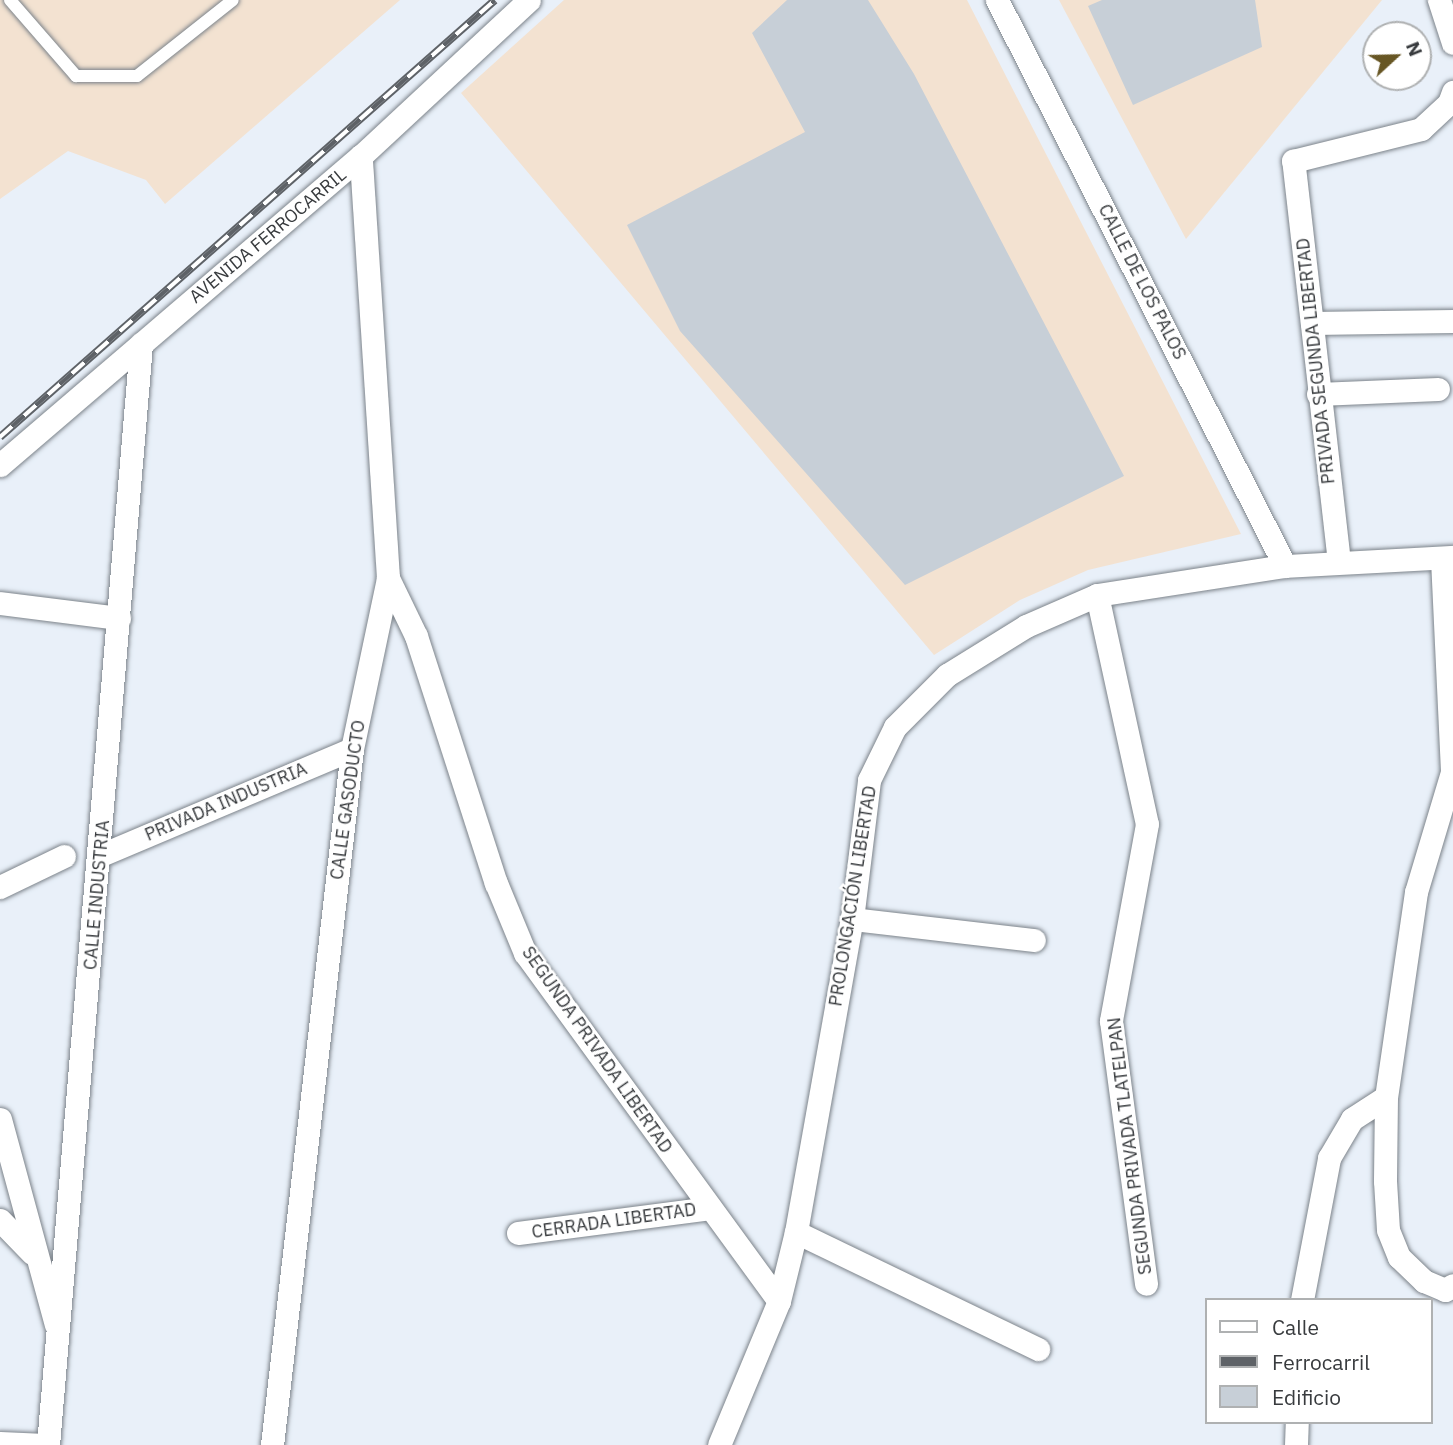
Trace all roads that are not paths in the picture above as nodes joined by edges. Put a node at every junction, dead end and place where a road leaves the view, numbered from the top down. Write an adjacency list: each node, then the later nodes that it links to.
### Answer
1 (10, 0): 2 (lane)
2 (233, 0)
3 (529, 0): 8 (street, AVENIDA FERROCARRIL)
4 (1439, 0): 6 (street)
5 (1005, 4): 17 (street, CALLE DE LOS PALOS)
6 (1453, 43)
7 (1453, 92): 10 (street, PRIVADA SEGUNDA LIBERTAD)
8 (361, 156): 11 (street, AVENIDA FERROCARRIL); 18 (street, CALLE GASODUCTO)
9 (1453, 321): 10 (street)
10 (1312, 323): 13 (street, PRIVADA SEGUNDA LIBERTAD)
11 (141, 344): 14 (street, AVENIDA FERROCARRIL); 21 (street, CALLE INDUSTRIA)
12 (1438, 389): 13 (street)
13 (1318, 394): 16 (street, PRIVADA SEGUNDA LIBERTAD)
14 (0, 465)
15 (1448, 558): 16 (street, PROLONGACIÓN LIBERTAD); 23 (street)
16 (1339, 562): 17 (street, PROLONGACIÓN LIBERTAD)
17 (1285, 566): 19 (street, PROLONGACIÓN LIBERTAD)
18 (388, 578): 22 (street, CALLE GASODUCTO); 31 (street, SEGUNDA PRIVADA LIBERTAD)
19 (1097, 595): 27 (street, PROLONGACIÓN LIBERTAD); 36 (street, SEGUNDA PRIVADA TLATELPAN)
20 (0, 603): 21 (street)
21 (119, 618): 24 (street, CALLE INDUSTRIA)
22 (352, 749): 24 (street, PRIVADA INDUSTRIA); 45 (street, CALLE GASODUCTO)
23 (1452, 772): 29 (street)
24 (101, 855): 40 (street, CALLE INDUSTRIA)
25 (64, 856): 26 (street)
26 (0, 887)
27 (852, 919): 28 (street); 33 (street, PROLONGACIÓN LIBERTAD)
28 (1034, 940)
29 (1386, 1097): 37 (street); 38 (street)
30 (0, 1119): 35 (street)
31 (710, 1208): 34 (street, CERRADA LIBERTAD); 39 (street, SEGUNDA PRIVADA LIBERTAD)
32 (0, 1220): 35 (street)
33 (796, 1232): 39 (street, PROLONGACIÓN LIBERTAD); 41 (street)
34 (518, 1233)
35 (34, 1255): 40 (street)
36 (1146, 1284)
37 (1453, 1285)
38 (1303, 1290)
39 (779, 1301): 46 (street, PROLONGACIÓN LIBERTAD)
40 (60, 1338): 44 (street, CALLE INDUSTRIA)
41 (1038, 1349)
42 (1297, 1424): 47 (street)
43 (0, 1443): 44 (street)
44 (46, 1445)
45 (272, 1445)
46 (719, 1445)
47 (1296, 1445)

